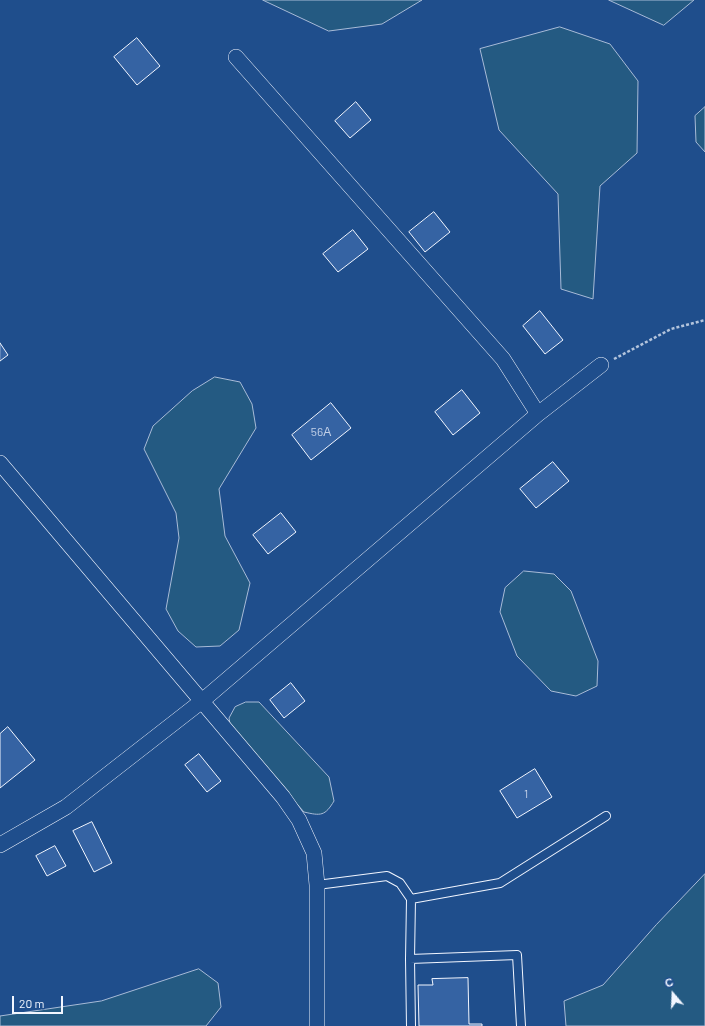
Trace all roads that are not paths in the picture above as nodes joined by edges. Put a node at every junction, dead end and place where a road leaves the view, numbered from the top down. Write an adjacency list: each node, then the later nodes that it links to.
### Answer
1 (236, 58): 3 (street)
2 (601, 365): 3 (street)
3 (538, 414): 5 (street)
4 (0, 463): 5 (street)
5 (202, 700): 7 (street); 8 (street)
6 (606, 816): 9 (lane)
7 (0, 845)
8 (317, 885): 9 (lane); 11 (street)
9 (411, 899): 10 (lane)
10 (410, 959): 12 (lane); 13 (lane)
11 (317, 1026)
12 (411, 1026)
13 (520, 1026)

